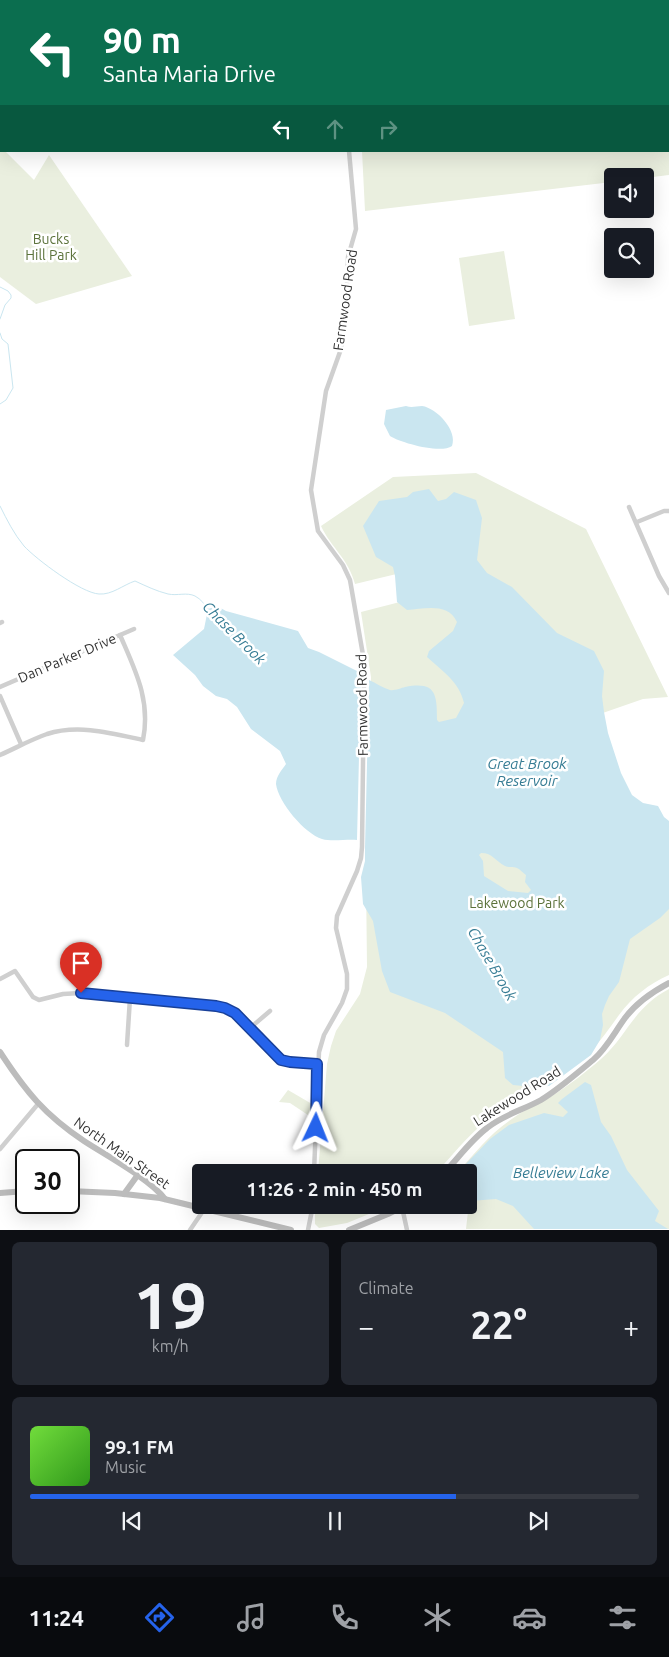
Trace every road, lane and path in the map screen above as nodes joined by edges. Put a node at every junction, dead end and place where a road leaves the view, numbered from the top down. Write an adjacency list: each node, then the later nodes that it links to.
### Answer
1 (348, 152): 19 (street, Farmwood Road)
2 (629, 507): 4 (street)
3 (669, 511): 4 (street)
4 (637, 522): 5 (street)
5 (669, 593)
6 (134, 629): 7 (street, Dan Parker Drive)
7 (120, 635): 8 (street, Dan Parker Drive); 10 (street)
8 (0, 687)
9 (0, 696): 10 (street)
10 (21, 744): 11 (street)
11 (0, 755)
12 (0, 979): 14 (street)
13 (669, 983): 23 (main road, Lakewood Road)
14 (130, 998): 16 (street); 17 (street)
15 (270, 1011): 16 (street)
16 (250, 1028): 19 (street)
17 (127, 1045)
18 (0, 1052): 20 (main road, North Main Street)
19 (317, 1064): 22 (street, Farmwood Road)
20 (38, 1104): 21 (street); 24 (main road, North Main Street)
21 (0, 1150)
22 (314, 1164)
23 (453, 1164)
24 (137, 1176): 28 (main road); 29 (main road, North Main Street)
25 (80, 1191): 28 (main road)
26 (15, 1192): 27 (main road)
27 (0, 1193)
28 (124, 1194): 29 (main road)
29 (165, 1199): 30 (main road, North Main Street)
30 (192, 1205)
31 (201, 1214): 37 (street)
32 (228, 1214): 38 (main road, North Main Street)
33 (311, 1214): 39 (street)
34 (386, 1214): 36 (main road)
35 (405, 1214): 40 (street)
36 (352, 1229)
37 (190, 1230)
38 (291, 1230)
39 (308, 1230)
40 (407, 1230)

